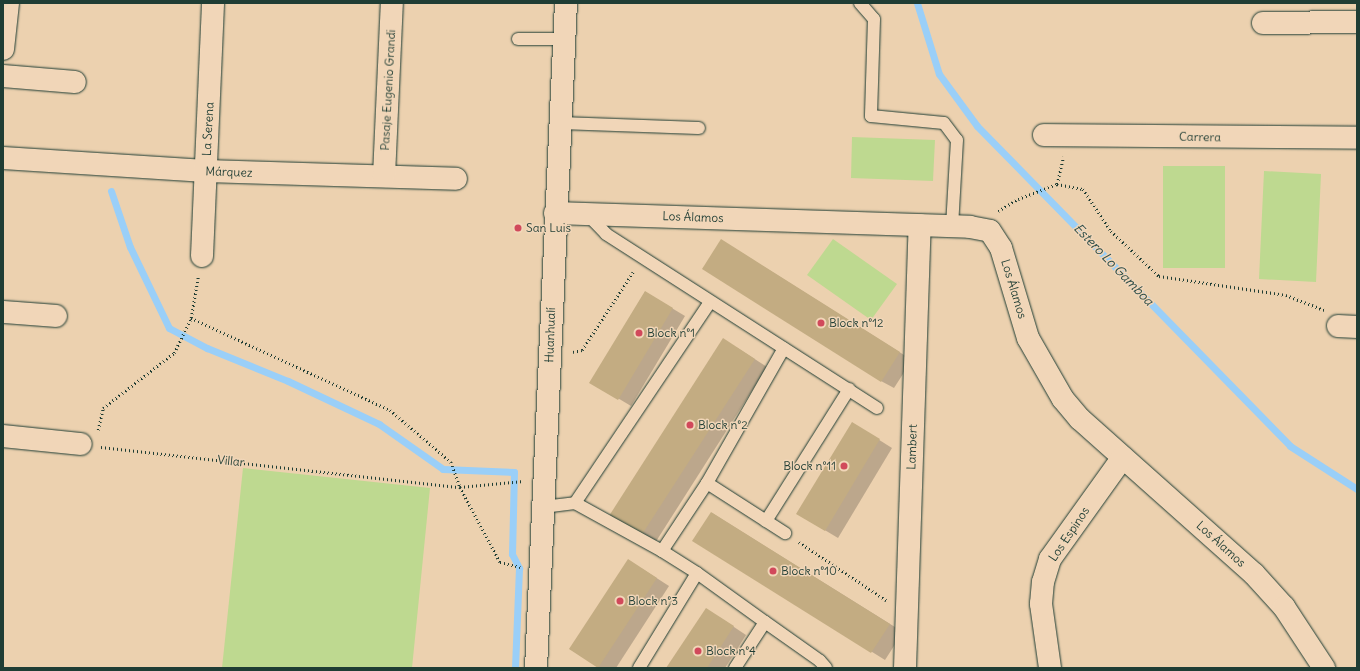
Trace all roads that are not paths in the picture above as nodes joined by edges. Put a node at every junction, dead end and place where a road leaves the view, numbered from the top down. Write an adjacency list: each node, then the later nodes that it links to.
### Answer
1 (8, 3): 10 (street)
2 (213, 3): 18 (street, La Serena)
3 (392, 3): 19 (street, Pasaje Eugenio Grandi)
4 (566, 3): 9 (street, Huanhualí)
5 (860, 3): 24 (lane)
6 (1357, 22): 7 (street)
7 (1263, 23)
8 (518, 39): 9 (lane)
9 (564, 39): 13 (street, Huanhualí)
10 (3, 49)
11 (3, 76): 12 (street)
12 (76, 82)
13 (560, 123): 14 (lane); 21 (street, Huanhualí)
14 (699, 128)
15 (1044, 135): 16 (street, Carrera)
16 (1357, 138)
17 (3, 158): 18 (street, Márquez)
18 (206, 171): 19 (street, Márquez); 25 (street, La Serena)
19 (384, 176): 20 (street, Márquez)
20 (456, 179)
21 (555, 213): 22 (street, Los Álamos); 37 (street, Huanhualí)
22 (586, 214): 23 (street, Los Álamos); 26 (lane)
23 (920, 225): 24 (street, Los Álamos); 48 (street, Lambert)
24 (952, 227): 34 (street, Los Álamos)
25 (202, 256)
26 (710, 302): 29 (lane); 36 (lane)
27 (3, 312): 28 (street)
28 (56, 316)
29 (784, 348): 30 (lane); 35 (lane)
30 (849, 390): 31 (lane); 38 (lane)
31 (877, 408)
32 (3, 436): 33 (street)
33 (88, 445)
34 (1123, 457): 43 (street, Los Álamos); 49 (street, Los Espinos)
35 (707, 483): 38 (lane); 40 (lane)
36 (575, 503): 37 (lane); 40 (lane)
37 (543, 507): 44 (street, Huanhualí)
38 (766, 521): 39 (lane)
39 (785, 533)
40 (662, 551): 41 (lane)
41 (697, 574): 42 (lane); 45 (lane)
42 (765, 622): 46 (lane); 47 (lane)
43 (1319, 664)
44 (536, 668)
45 (639, 668)
46 (736, 668)
47 (826, 668)
48 (905, 668)
49 (1050, 668)

